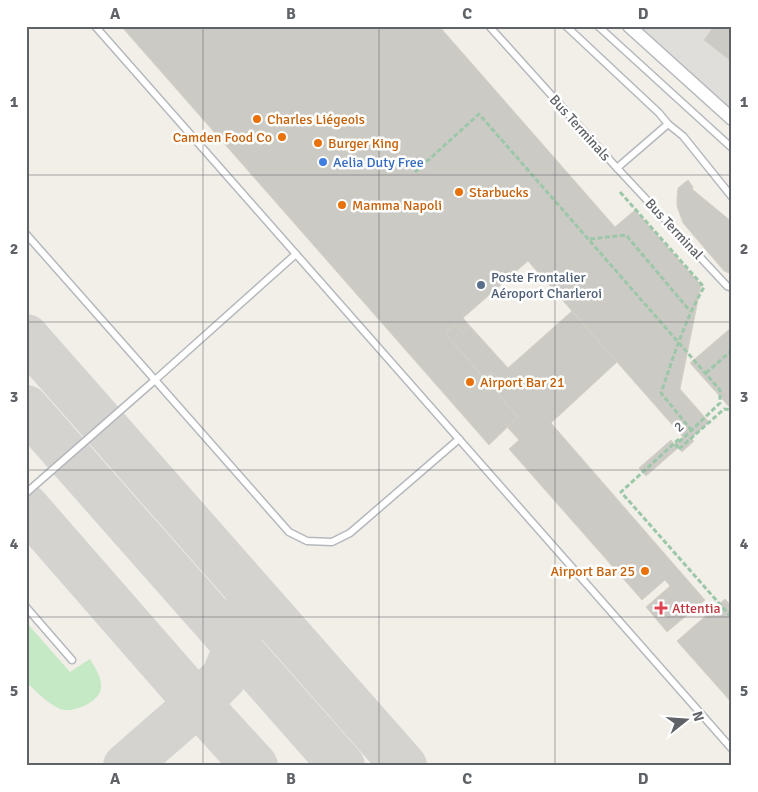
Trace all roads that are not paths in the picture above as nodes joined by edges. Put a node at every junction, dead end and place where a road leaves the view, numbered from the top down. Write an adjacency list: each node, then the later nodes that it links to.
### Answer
1 (95, 26): 12 (lane)
2 (489, 26): 9 (lane, Bus Terminals)
3 (566, 26): 7 (lane)
4 (598, 26): 8 (lane)
5 (629, 26): 6 (street)
6 (732, 119)
7 (668, 124): 9 (lane, Bus Terminals); 10 (lane)
8 (732, 148)
9 (617, 168): 13 (lane, Bus Terminal)
10 (732, 197)
11 (26, 234): 14 (lane)
12 (296, 254): 14 (lane); 15 (lane)
13 (732, 288)
14 (154, 380): 15 (lane); 16 (lane)
15 (459, 439): 19 (lane)
16 (26, 493)
17 (26, 607): 18 (lane)
18 (72, 660)
19 (732, 748)

